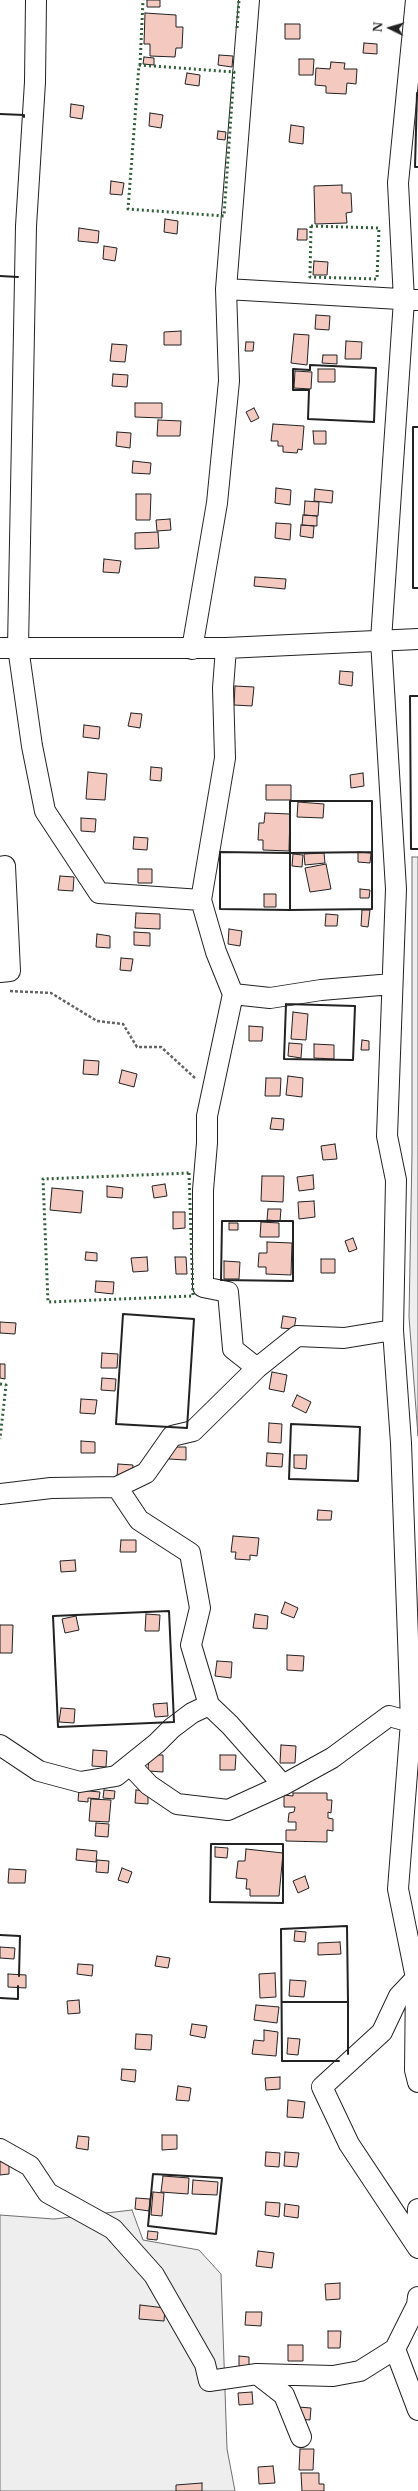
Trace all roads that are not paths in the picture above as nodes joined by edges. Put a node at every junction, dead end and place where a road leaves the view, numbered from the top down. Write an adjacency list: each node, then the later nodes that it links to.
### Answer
1 (36, 0): 8 (street)
2 (249, 0): 4 (street)
3 (416, 0): 5 (street)
4 (226, 289): 5 (street); 9 (street)
5 (411, 300): 7 (street)
6 (418, 639): 7 (street)
7 (381, 640): 10 (street); 14 (street)
8 (9, 647): 9 (street); 12 (street)
9 (192, 648): 10 (street)
10 (226, 648): 12 (street)
11 (0, 866): 13 (street)
12 (201, 900): 15 (street)
13 (0, 972)
14 (392, 984): 15 (street); 16 (street)
15 (233, 994): 17 (street)
16 (393, 1330): 17 (street); 21 (street)
17 (257, 1368): 18 (street)
18 (116, 1487): 19 (street); 20 (street)
19 (0, 1494)
20 (209, 1705): 23 (street); 24 (street)
21 (411, 1722): 24 (street); 25 (street)
22 (0, 1745): 23 (street)
23 (130, 1765): 24 (street)
24 (282, 1785)
25 (416, 1978): 26 (street); 29 (street)
26 (418, 2082)
27 (0, 2149): 32 (street)
28 (418, 2209): 29 (street)
29 (417, 2246)
30 (418, 2297): 31 (street)
31 (395, 2349): 32 (street); 33 (street)
32 (257, 2374): 34 (street)
33 (418, 2410)
34 (301, 2437)

